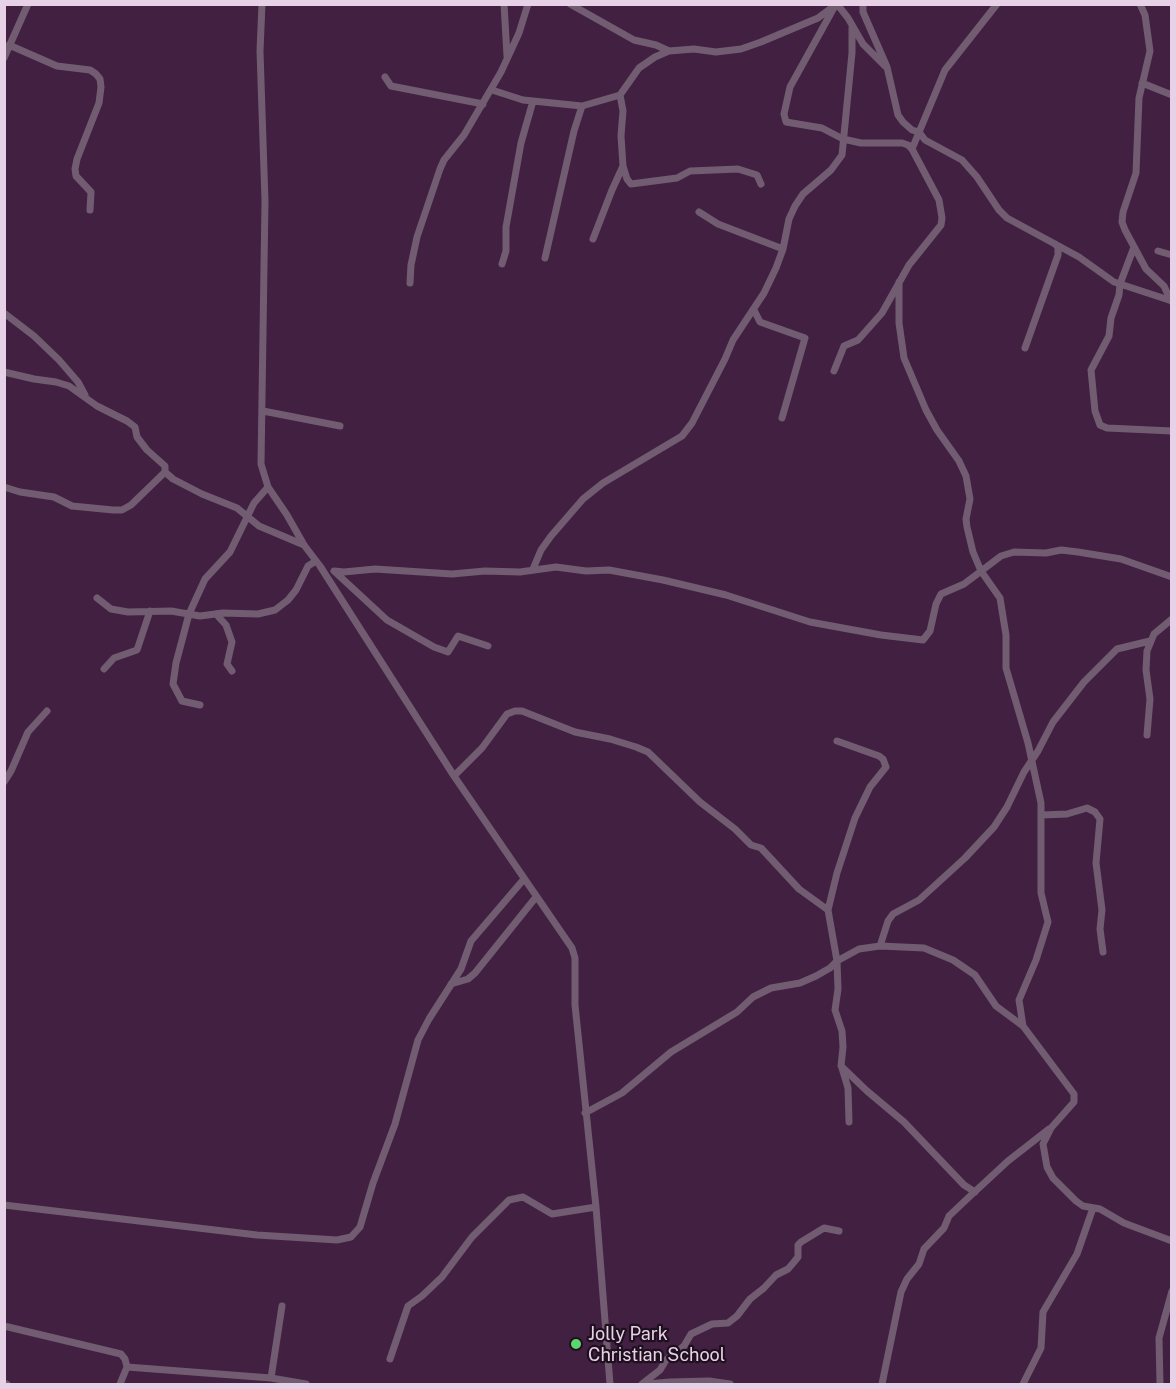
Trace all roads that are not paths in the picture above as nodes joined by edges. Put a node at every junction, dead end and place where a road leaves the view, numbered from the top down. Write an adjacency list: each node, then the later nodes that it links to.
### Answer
1 (28, 4): 12 (street)
2 (262, 4): 50 (street)
3 (504, 4): 15 (street)
4 (528, 4): 15 (street)
5 (570, 4): 13 (street)
6 (836, 4): 10 (street); 13 (street); 26 (street)
7 (997, 4): 25 (street)
8 (1140, 4): 18 (street)
9 (863, 8): 10 (street); 16 (street)
10 (848, 18): 11 (street)
11 (852, 28): 16 (street); 26 (street)
12 (9, 45): 14 (street); 30 (street)
13 (669, 51): 20 (street)
14 (4, 58)
15 (507, 59): 19 (street)
16 (887, 67): 25 (street)
17 (385, 77): 23 (street)
18 (1142, 83): 21 (street); 34 (street)
19 (492, 90): 22 (street); 23 (street)
20 (620, 95): 24 (street); 28 (street)
21 (1172, 95)
22 (533, 101): 24 (street); 39 (street)
23 (483, 104): 41 (street)
24 (582, 106): 38 (street)
25 (919, 132): 27 (street); 33 (street)
26 (843, 139): 27 (street); 35 (street)
27 (912, 149): 40 (street)
28 (623, 166): 29 (street); 32 (street)
29 (761, 184)
30 (90, 210)
31 (699, 212): 35 (street)
32 (594, 239)
33 (1052, 242): 42 (street); 46 (street)
34 (1134, 247): 42 (street); 43 (street)
35 (783, 249): 44 (street)
36 (1158, 251): 37 (street)
37 (1172, 255)
38 (545, 258)
39 (502, 264)
40 (899, 282): 47 (street); 64 (street)
41 (410, 283)
42 (1120, 284): 43 (street); 53 (street)
43 (1171, 301)
44 (754, 310): 51 (street); 62 (street)
45 (4, 314): 49 (street)
46 (1025, 348)
47 (834, 371)
48 (4, 372): 49 (street)
49 (86, 398): 54 (street)
50 (263, 411): 52 (street); 56 (street)
51 (782, 418)
52 (340, 426)
53 (1172, 431)
54 (165, 472): 55 (street); 58 (street)
55 (4, 488)
56 (268, 488): 57 (street); 60 (street)
57 (254, 503): 58 (street); 59 (street)
58 (237, 508): 59 (street)
59 (247, 516): 60 (street); 68 (street)
60 (304, 544): 61 (street)
61 (318, 563): 63 (street); 69 (street); 80 (street)
62 (533, 569): 63 (street); 64 (street)
63 (334, 571): 72 (street)
64 (981, 571): 65 (street); 79 (street)
65 (1172, 577)
66 (97, 598): 67 (street)
67 (150, 611): 68 (street); 73 (street)
68 (189, 614): 69 (street); 75 (street)
69 (216, 614): 74 (street)
70 (1172, 619): 71 (street)
71 (1150, 641): 77 (street); 79 (street)
72 (488, 646)
73 (104, 669)
74 (232, 670)
75 (200, 705)
76 (47, 711): 81 (street)
77 (1147, 735)
78 (837, 741): 85 (street)
79 (1031, 760): 82 (street); 86 (street)
80 (454, 776): 83 (street); 85 (street)
81 (6, 778)
82 (1041, 815): 87 (street); 90 (street)
83 (524, 879): 84 (street); 89 (street)
84 (536, 897): 89 (street); 92 (street)
85 (828, 910): 88 (street)
86 (880, 946): 88 (street); 90 (street)
87 (1103, 952)
88 (837, 961): 91 (street); 92 (street)
89 (451, 984): 96 (street)
90 (1023, 1026): 94 (street)
91 (841, 1065): 93 (street); 95 (street)
92 (585, 1113): 97 (street)
93 (849, 1122)
94 (1051, 1128): 95 (street); 98 (street)
95 (975, 1192): 112 (street)
96 (4, 1205)
97 (596, 1206): 104 (street); 109 (street)
98 (1094, 1208): 100 (street); 113 (street)
99 (839, 1231): 110 (street)
100 (1172, 1241)
101 (1172, 1291): 114 (street)
102 (282, 1306): 106 (street)
103 (4, 1326): 105 (street)
104 (390, 1359)
105 (127, 1367): 106 (street); 107 (street)
106 (271, 1378): 108 (street)
107 (120, 1384)
108 (306, 1384)
109 (610, 1384)
110 (644, 1384): 111 (street)
111 (730, 1384)
112 (882, 1384)
113 (1023, 1384)
114 (1160, 1384)

